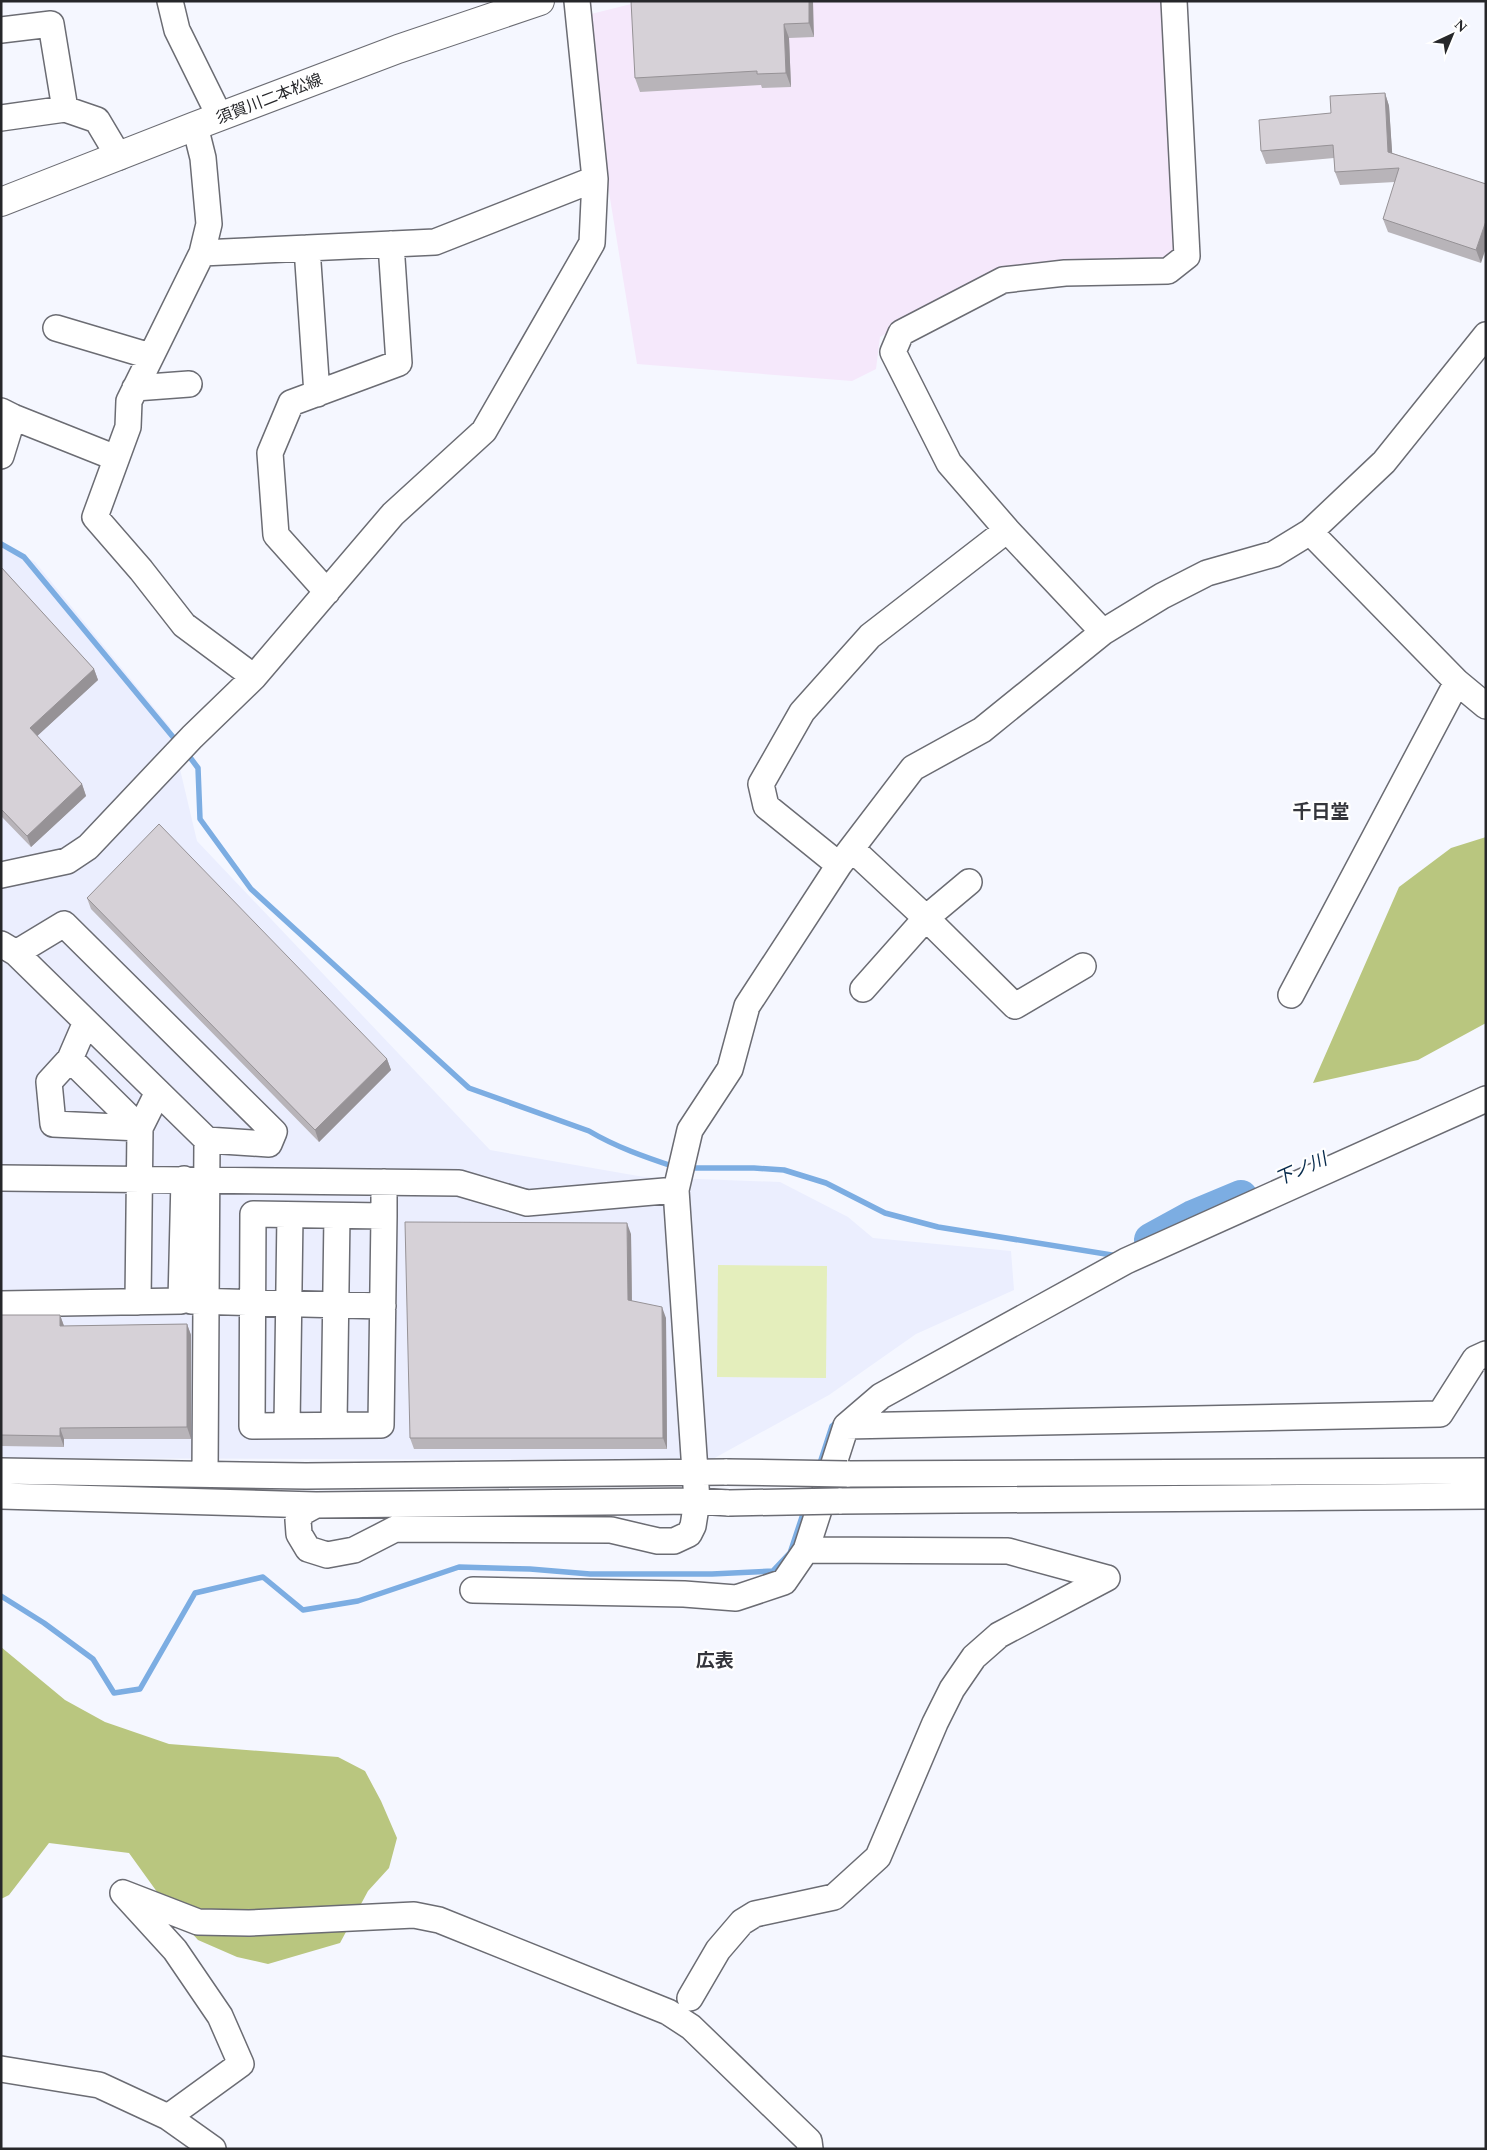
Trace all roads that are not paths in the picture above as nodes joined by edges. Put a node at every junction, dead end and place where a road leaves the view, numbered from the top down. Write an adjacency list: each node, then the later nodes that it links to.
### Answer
1 (170, 1): 7 (street)
2 (578, 1): 11 (street)
3 (1174, 1): 25 (street)
4 (525, 3): 7 (main road, 須賀川二本松線)
5 (1, 30): 6 (street)
6 (66, 109): 8 (street); 10 (street)
7 (220, 117): 9 (main road, 須賀川二本松線)
8 (1, 118)
9 (194, 126): 10 (main road, 須賀川二本松線); 15 (street)
10 (119, 157): 12 (main road, 須賀川二本松線)
11 (595, 179): 13 (street); 27 (street)
12 (1, 202)
13 (391, 244): 14 (street); 21 (street)
14 (307, 248): 15 (street); 21 (street)
15 (202, 253): 18 (street)
16 (56, 328): 18 (street)
17 (1486, 335): 26 (street)
18 (150, 356): 20 (street)
19 (189, 384): 20 (street)
20 (135, 388): 24 (street)
21 (317, 394): 27 (street)
22 (7, 414): 23 (street); 24 (street)
23 (1, 456)
24 (116, 458): 29 (street)
25 (1007, 530): 28 (street); 32 (street)
26 (1310, 532): 28 (street); 30 (street)
27 (327, 592): 29 (street)
28 (1103, 632): 32 (street)
29 (254, 678): 33 (street)
30 (1457, 682): 31 (street); 39 (street)
31 (1486, 706)
32 (846, 857): 35 (street); 50 (street)
33 (1, 875)
34 (969, 882): 35 (street)
35 (926, 918): 37 (street); 38 (street)
36 (9, 948): 40 (street); 45 (street)
37 (1083, 966)
38 (863, 988)
39 (1291, 995)
40 (86, 1022): 41 (street); 42 (street)
41 (70, 1059): 44 (street); 44 (street)
42 (158, 1092): 44 (street); 45 (street)
43 (1486, 1099): 65 (street)
44 (140, 1128): 47 (street)
45 (207, 1140): 48 (street)
46 (1, 1178): 47 (street)
47 (140, 1179): 48 (street); 55 (street)
48 (195, 1180): 49 (street); 54 (street); 56 (street)
49 (384, 1182): 50 (street); 53 (street)
50 (676, 1190): 68 (street)
51 (290, 1215): 52 (street); 57 (street); 58 (street)
52 (337, 1216): 53 (street); 60 (street)
53 (384, 1216): 61 (street)
54 (181, 1301): 55 (street); 56 (street)
55 (138, 1302): 59 (street)
56 (206, 1302): 57 (street); 69 (street)
57 (251, 1303): 58 (street); 64 (street)
58 (288, 1303): 60 (street); 64 (street)
59 (1, 1304)
60 (336, 1305): 61 (street); 63 (street)
61 (383, 1306): 63 (street)
62 (1486, 1354): 65 (street)
63 (334, 1424): 64 (street)
64 (287, 1425)
65 (846, 1426): 74 (street)
66 (1, 1471): 69 (street)
67 (1486, 1471): 68 (street, bridge)
68 (695, 1472): 69 (street); 72 (street)
69 (205, 1474)
70 (1, 1496): 73 (street)
71 (1486, 1496): 72 (street, bridge)
72 (697, 1501): 73 (street); 73 (street)
73 (316, 1505)
74 (806, 1550): 75 (street); 76 (street)
75 (473, 1590)
76 (690, 1998)
77 (1, 2068): 78 (street)
78 (168, 2117): 79 (street); 80 (street)
79 (212, 2149)
80 (810, 2149)

